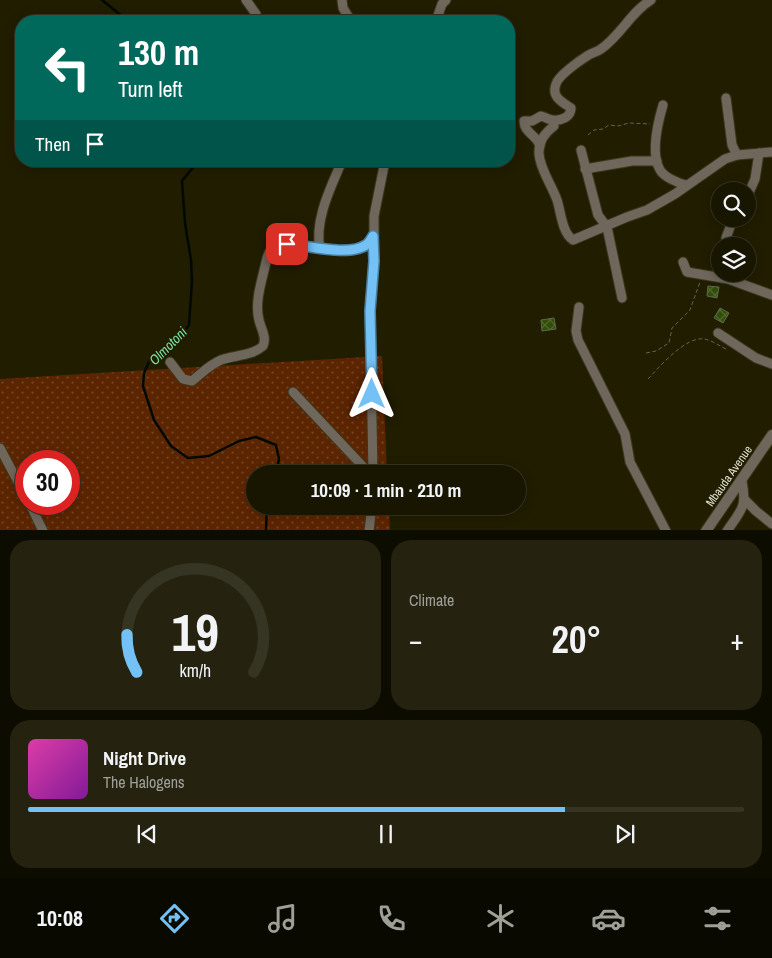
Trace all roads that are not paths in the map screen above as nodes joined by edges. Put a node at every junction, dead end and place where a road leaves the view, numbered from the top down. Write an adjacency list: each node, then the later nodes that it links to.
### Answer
1 (246, 0): 5 (street)
2 (342, 0): 6 (street)
3 (446, 0): 7 (street)
4 (651, 0): 11 (street)
5 (256, 15)
6 (348, 15)
7 (438, 15)
8 (726, 98): 15 (street)
9 (663, 105): 16 (street)
10 (554, 126): 11 (street)
11 (540, 146): 22 (street)
12 (581, 150): 19 (street)
13 (772, 152): 14 (street)
14 (760, 153): 15 (street); 20 (street)
15 (737, 155): 21 (street)
16 (657, 161): 19 (street); 21 (street)
17 (340, 167): 24 (street)
18 (384, 167): 23 (street)
19 (585, 168): 22 (street)
20 (754, 182)
21 (686, 185): 22 (street)
22 (607, 227): 27 (street)
23 (373, 236): 24 (street); 36 (street)
24 (320, 248): 30 (street)
25 (683, 262): 26 (street)
26 (772, 295)
27 (622, 298)
28 (579, 306): 45 (street)
29 (718, 333): 31 (street)
30 (170, 362)
31 (772, 364)
32 (293, 392): 35 (street)
33 (772, 435): 38 (street, Mbauda Avenue)
34 (0, 448): 37 (street)
35 (363, 465)
36 (372, 465)
37 (15, 476)
38 (742, 480): 39 (street); 46 (street, Mbauda Avenue)
39 (745, 500): 42 (street); 47 (street)
40 (36, 515): 43 (street)
41 (371, 515): 44 (street)
42 (769, 522): 48 (street)
43 (43, 530)
44 (369, 530)
45 (666, 530)
46 (706, 530)
47 (727, 530)
48 (769, 530)

